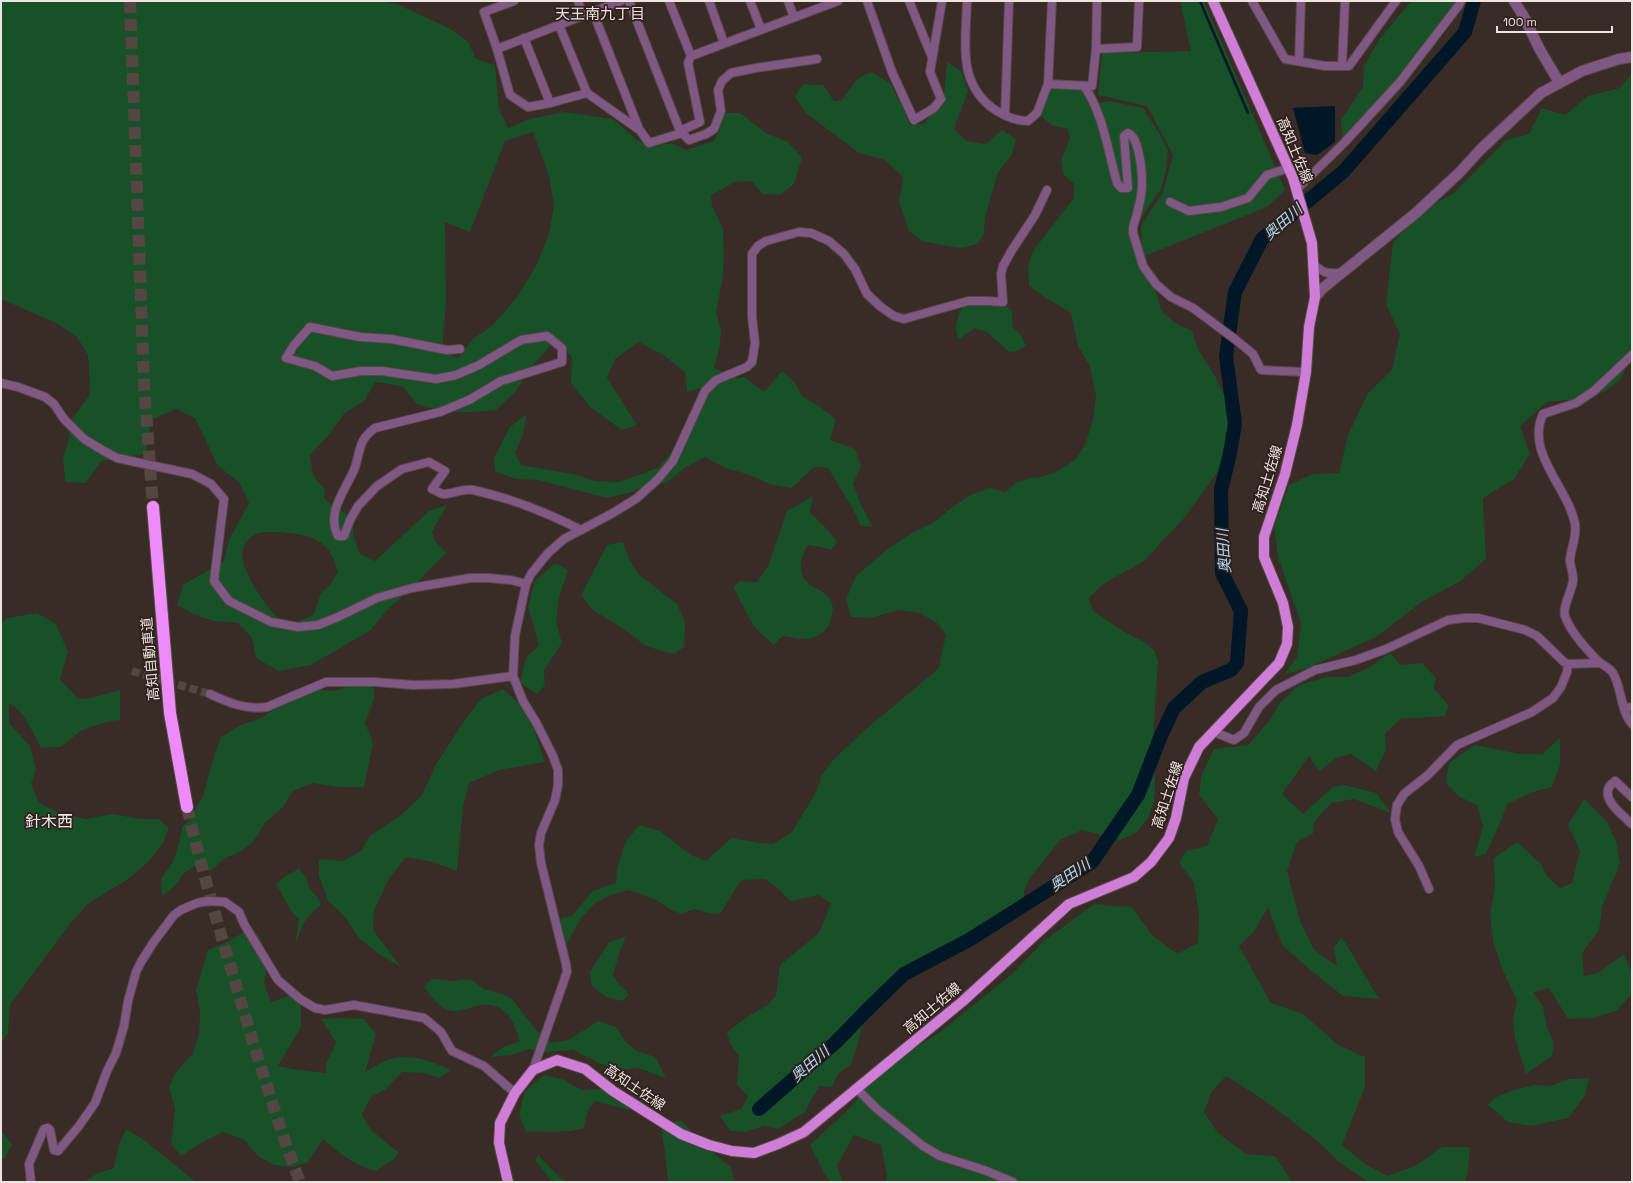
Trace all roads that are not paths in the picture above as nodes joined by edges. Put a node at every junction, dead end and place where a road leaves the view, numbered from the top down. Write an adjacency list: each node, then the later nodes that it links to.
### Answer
1 (514, 1): 27 (street)
2 (578, 1): 32 (street)
3 (621, 1): 29 (street)
4 (629, 1): 53 (street)
5 (669, 1): 40 (street)
6 (709, 1): 37 (street)
7 (750, 1): 35 (street)
8 (788, 1): 33 (street)
9 (838, 1): 28 (street)
10 (867, 1): 42 (street)
11 (909, 1): 42 (street)
12 (942, 1): 42 (street)
13 (967, 1): 51 (street)
14 (1009, 1): 51 (street)
15 (1052, 1): 47 (street)
16 (1097, 1): 39 (street)
17 (1139, 1): 39 (street)
18 (1213, 1): 54 (main road, 高知土佐線)
19 (1252, 1): 31 (street)
20 (1260, 1): 31 (street)
21 (1301, 1): 44 (street)
22 (1345, 1): 45 (street)
23 (1389, 1): 30 (street)
24 (1396, 1): 30 (street)
25 (1461, 1): 56 (street)
26 (1514, 1): 46 (street)
27 (502, 3): 38 (street)
28 (829, 3): 33 (street)
29 (593, 12): 32 (street); 52 (street)
30 (1388, 14): 45 (street)
31 (1260, 15): 44 (street)
32 (583, 16): 34 (street)
33 (794, 17): 35 (street)
34 (559, 25): 36 (street); 49 (street)
35 (761, 29): 37 (street)
36 (524, 38): 38 (street); 50 (street)
37 (724, 42): 40 (street)
38 (497, 49): 50 (street)
39 (1096, 49): 48 (street)
40 (691, 56): 53 (street)
41 (1632, 57): 46 (street)
42 (933, 58)
43 (817, 59): 53 (street)
44 (1299, 61): 45 (street)
45 (1342, 66)
46 (1559, 82): 59 (street)
47 (1048, 84): 48 (street); 51 (street)
48 (1084, 86): 63 (street)
49 (587, 92): 50 (street); 52 (street)
50 (550, 104)
51 (1005, 116)
52 (639, 129): 53 (street)
53 (681, 132)
54 (1289, 168): 56 (main road, 高知土佐線); 57 (street)
55 (1047, 190): 66 (street)
56 (1298, 193): 58 (main road, 高知土佐線)
57 (1170, 202)
58 (1313, 264): 59 (street); 60 (main road, 高知土佐線)
59 (1340, 273): 60 (street)
60 (1315, 297): 63 (main road, 高知土佐線)
61 (460, 349): 66 (street)
62 (1632, 355): 68 (street)
63 (1306, 372): 74 (main road, 高知土佐線)
64 (1, 383): 67 (street)
65 (153, 507): 76 (highway, 高知自動車道)
66 (581, 530): 67 (street)
67 (526, 584): 70 (street)
68 (1600, 663): 69 (street); 72 (street)
69 (1568, 664): 74 (street); 78 (street)
70 (513, 676): 71 (street); 79 (street)
71 (210, 694)
72 (1628, 708): 73 (street)
73 (1632, 724)
74 (1214, 732): 80 (main road, 高知土佐線)
75 (1632, 797): 77 (street)
76 (187, 807)
77 (1632, 824)
78 (1429, 889)
79 (533, 1070): 80 (main road, 高知土佐線); 81 (main road, 高知土佐線)
80 (856, 1088): 84 (street)
81 (515, 1093): 82 (street); 83 (main road, 高知土佐線)
82 (31, 1182)
83 (508, 1182)
84 (1013, 1182)

